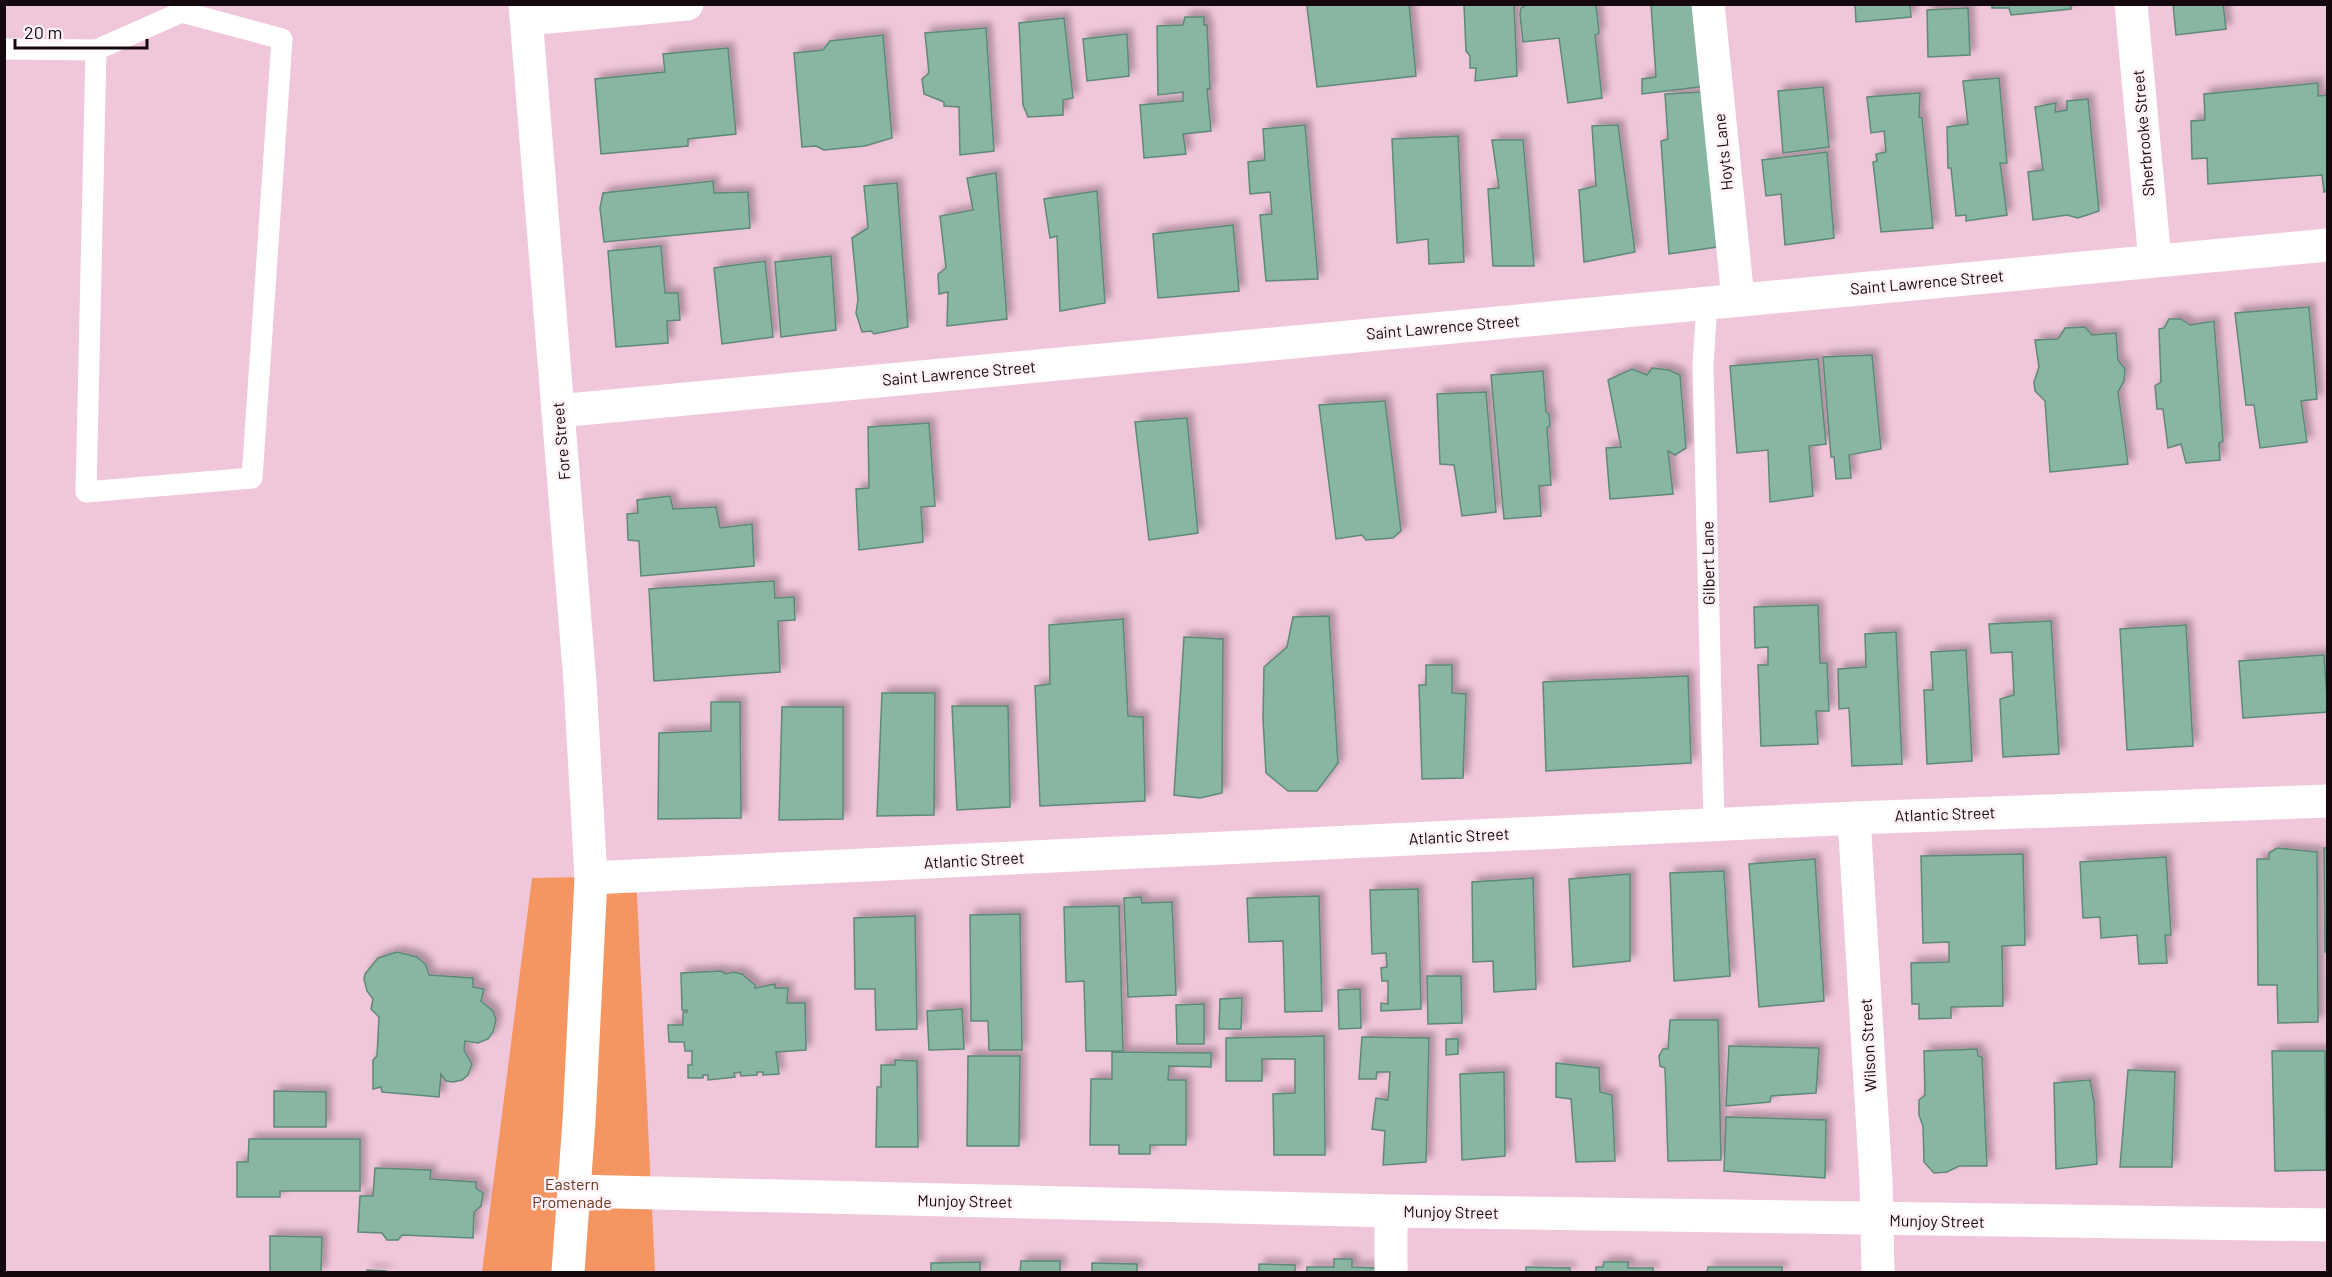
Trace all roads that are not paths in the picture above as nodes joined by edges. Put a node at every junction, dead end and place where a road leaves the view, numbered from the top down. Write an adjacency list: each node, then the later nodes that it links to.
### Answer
1 (687, 4): 4 (street)
2 (1708, 4): 9 (street, Hoyts Lane)
3 (2132, 4): 8 (street, Sherbrooke Street)
4 (526, 12): 10 (street, Fore Street)
5 (4, 49): 6 (lane)
6 (96, 50): 6 (lane)
7 (2328, 245): 8 (street, Saint Lawrence Street)
8 (2155, 261): 9 (street, Saint Lawrence Street)
9 (1722, 300): 10 (street, Saint Lawrence Street); 13 (lane, Gilbert Lane)
10 (558, 411): 14 (street, Fore Street)
11 (2328, 801): 12 (street, Atlantic Street)
12 (1854, 818): 13 (street, Atlantic Street); 17 (street, Wilson Street)
13 (1714, 824): 14 (street, Atlantic Street)
14 (591, 878): 15 (street)
15 (575, 1191): 16 (street, Munjoy Street); 19 (street)
16 (1391, 1211): 17 (street, Munjoy Street); 20 (street)
17 (1878, 1220): 18 (street, Munjoy Street); 21 (street, Wilson Street)
18 (2328, 1225)
19 (568, 1272)
20 (1391, 1272)
21 (1878, 1272)

